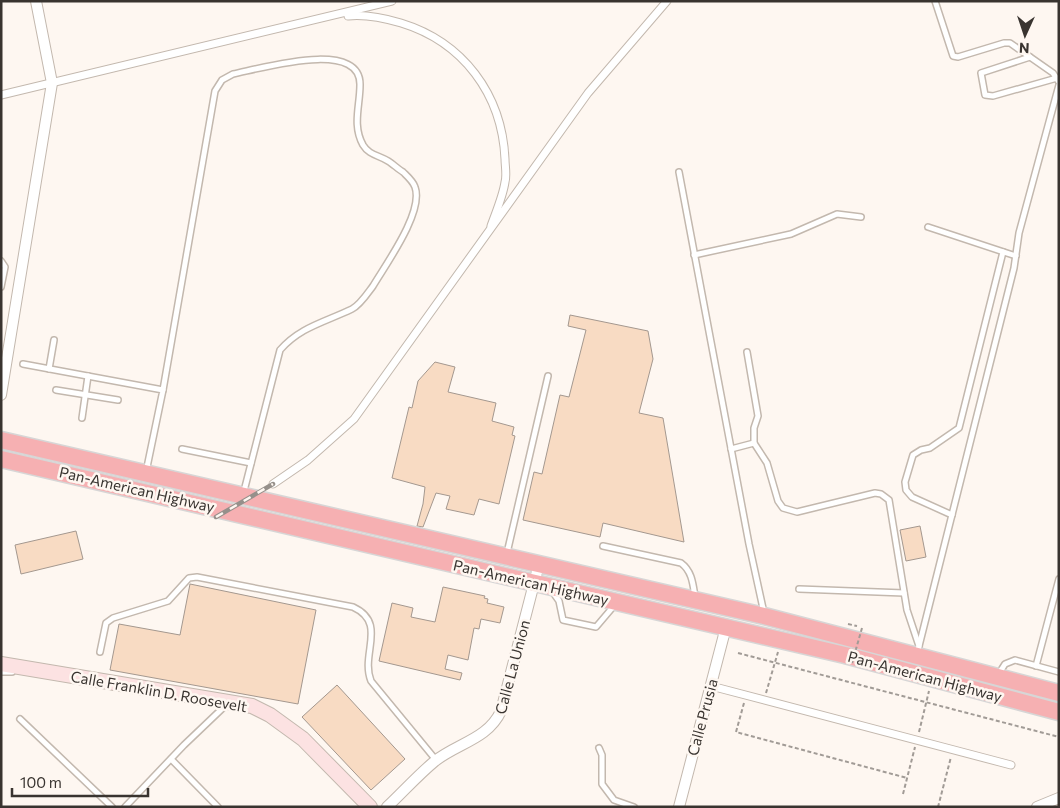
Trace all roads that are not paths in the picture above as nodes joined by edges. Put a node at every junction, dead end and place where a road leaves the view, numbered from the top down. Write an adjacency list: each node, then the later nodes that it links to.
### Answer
1 (36, 1): 8 (street)
2 (392, 1): 5 (street)
3 (668, 1): 13 (street)
4 (935, 1): 6 (lane)
5 (318, 19): 8 (street); 13 (street)
6 (1030, 57): 7 (lane); 7 (lane)
7 (1058, 82): 16 (lane)
8 (52, 83): 9 (street); 27 (street)
9 (1, 94)
10 (679, 172): 15 (lane)
11 (860, 217): 15 (lane)
12 (928, 227): 14 (lane)
13 (488, 234): 41 (street)
14 (1003, 252): 16 (lane); 43 (lane)
15 (694, 255): 35 (lane)
16 (1016, 256): 43 (lane)
17 (1, 261): 18 (lane)
18 (1, 287)
19 (54, 340): 22 (lane)
20 (747, 352): 32 (lane)
21 (23, 364): 22 (lane)
22 (49, 368): 23 (lane)
23 (88, 376): 26 (lane); 28 (lane)
24 (548, 376): 45 (lane)
25 (56, 390): 28 (lane)
26 (163, 390): 38 (lane); 40 (lane)
27 (1, 395)
28 (86, 395): 29 (lane); 30 (lane)
29 (118, 400)
30 (82, 418)
31 (1, 440): 33 (highway, Pan-American Highway)
32 (754, 443): 35 (lane); 52 (lane)
33 (21, 445): 36 (highway, Pan-American Highway); 37 (highway)
34 (182, 449): 38 (lane)
35 (731, 449): 55 (lane)
36 (63, 454): 39 (highway); 40 (highway, Pan-American Highway)
37 (9, 460): 39 (highway, Pan-American Highway)
38 (251, 463): 42 (lane)
39 (59, 472): 49 (highway, Pan-American Highway)
40 (146, 472): 42 (highway, Pan-American Highway)
41 (273, 484)
42 (243, 495): 45 (highway, Pan-American Highway)
43 (952, 515): 57 (lane)
44 (603, 546): 53 (lane)
45 (506, 556): 46 (highway, Pan-American Highway)
46 (531, 562): 47 (highway, Pan-American Highway); 49 (highway)
47 (582, 573): 51 (highway); 53 (highway, Pan-American Highway)
48 (1059, 579): 60 (lane)
49 (533, 582): 51 (highway, Pan-American Highway); 54 (lane); 72 (street, Calle La Union)
50 (799, 589): 52 (lane)
51 (576, 592): 56 (highway, Pan-American Highway)
52 (904, 594): 57 (lane)
53 (696, 600): 55 (highway, Pan-American Highway)
54 (614, 607)
55 (764, 616): 57 (highway, Pan-American Highway)
56 (726, 628): 65 (street, Calle Prusia); 68 (highway, Pan-American Highway)
57 (918, 651): 64 (highway, Pan-American Highway)
58 (100, 652): 72 (lane)
59 (1, 664): 61 (main road, Calle Franklin D. Roosevelt)
60 (1036, 666): 63 (lane); 64 (lane)
61 (40, 670): 62 (lane); 67 (main road, Calle Franklin D. Roosevelt)
62 (1, 672)
63 (1059, 672)
64 (997, 676): 66 (highway, Pan-American Highway)
65 (711, 686): 73 (street); 81 (street, Calle Prusia)
66 (1059, 693)
67 (229, 702): 71 (lane); 78 (main road, Calle Franklin D. Roosevelt)
68 (1059, 712)
69 (20, 719): 75 (lane)
70 (600, 748): 80 (lane)
71 (171, 759): 76 (lane); 77 (lane)
72 (436, 761): 79 (street, Calle La Union)
73 (1011, 765)
74 (1059, 798): 82 (street)
75 (112, 807)
76 (125, 807)
77 (218, 807)
78 (370, 807)
79 (387, 807)
80 (634, 807)
81 (679, 807)
82 (1037, 807)

